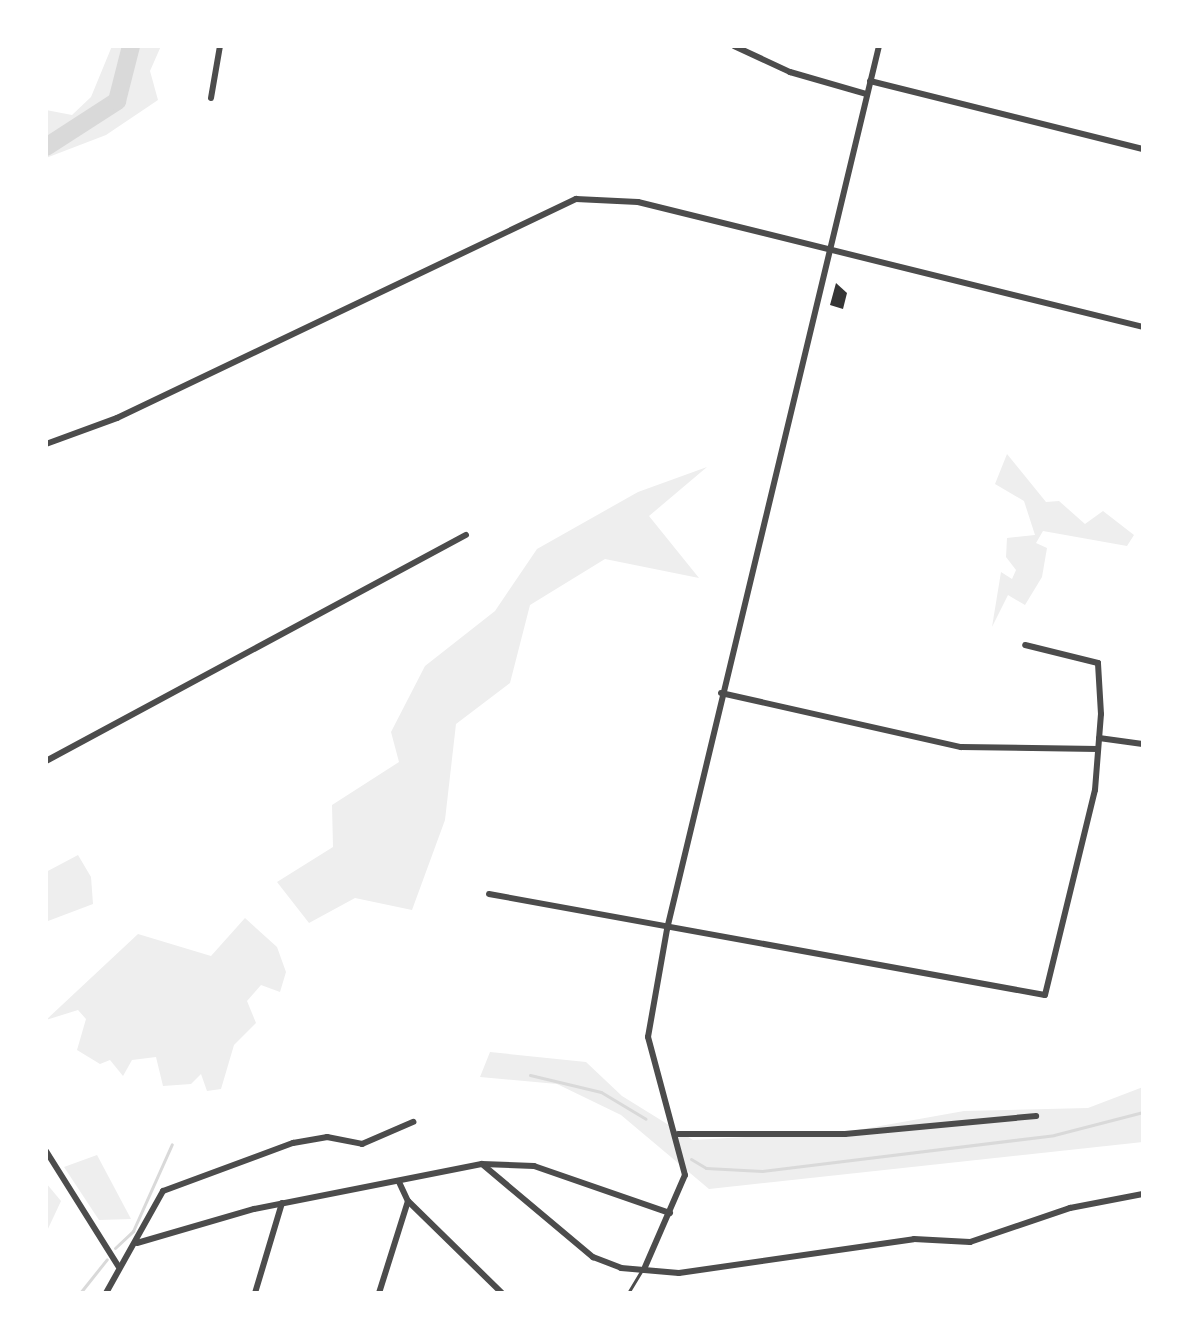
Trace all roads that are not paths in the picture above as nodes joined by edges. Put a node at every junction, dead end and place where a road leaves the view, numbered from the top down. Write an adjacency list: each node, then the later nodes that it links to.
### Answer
1 (220, 46): 6 (street)
2 (734, 46): 5 (street)
3 (879, 46): 4 (street)
4 (870, 81): 5 (street); 7 (street)
5 (866, 94): 8 (street)
6 (211, 98)
7 (1143, 149)
8 (835, 253): 9 (street); 10 (street); 13 (street)
9 (1143, 327)
10 (46, 444)
11 (466, 535): 17 (street)
12 (1025, 645): 14 (street)
13 (721, 693): 16 (street); 19 (street)
14 (1099, 738): 15 (street); 16 (street)
15 (1143, 744)
16 (1098, 749): 19 (street)
17 (46, 761)
18 (489, 894): 19 (street)
19 (667, 929): 22 (street)
20 (1036, 1116): 22 (street)
21 (413, 1122): 30 (street)
22 (678, 1134): 29 (street)
23 (46, 1151): 31 (street)
24 (482, 1164): 25 (street); 29 (street); 32 (street)
25 (399, 1182): 27 (street); 28 (street)
26 (1143, 1194): 32 (street)
27 (408, 1201): 35 (street); 36 (street)
28 (282, 1203): 30 (street); 34 (street)
29 (670, 1213): 32 (street)
30 (137, 1243): 31 (street)
31 (118, 1266): 33 (street)
32 (645, 1267): 37 (lane)
33 (106, 1293)
34 (255, 1293)
35 (379, 1293)
36 (502, 1293)
37 (628, 1293)

